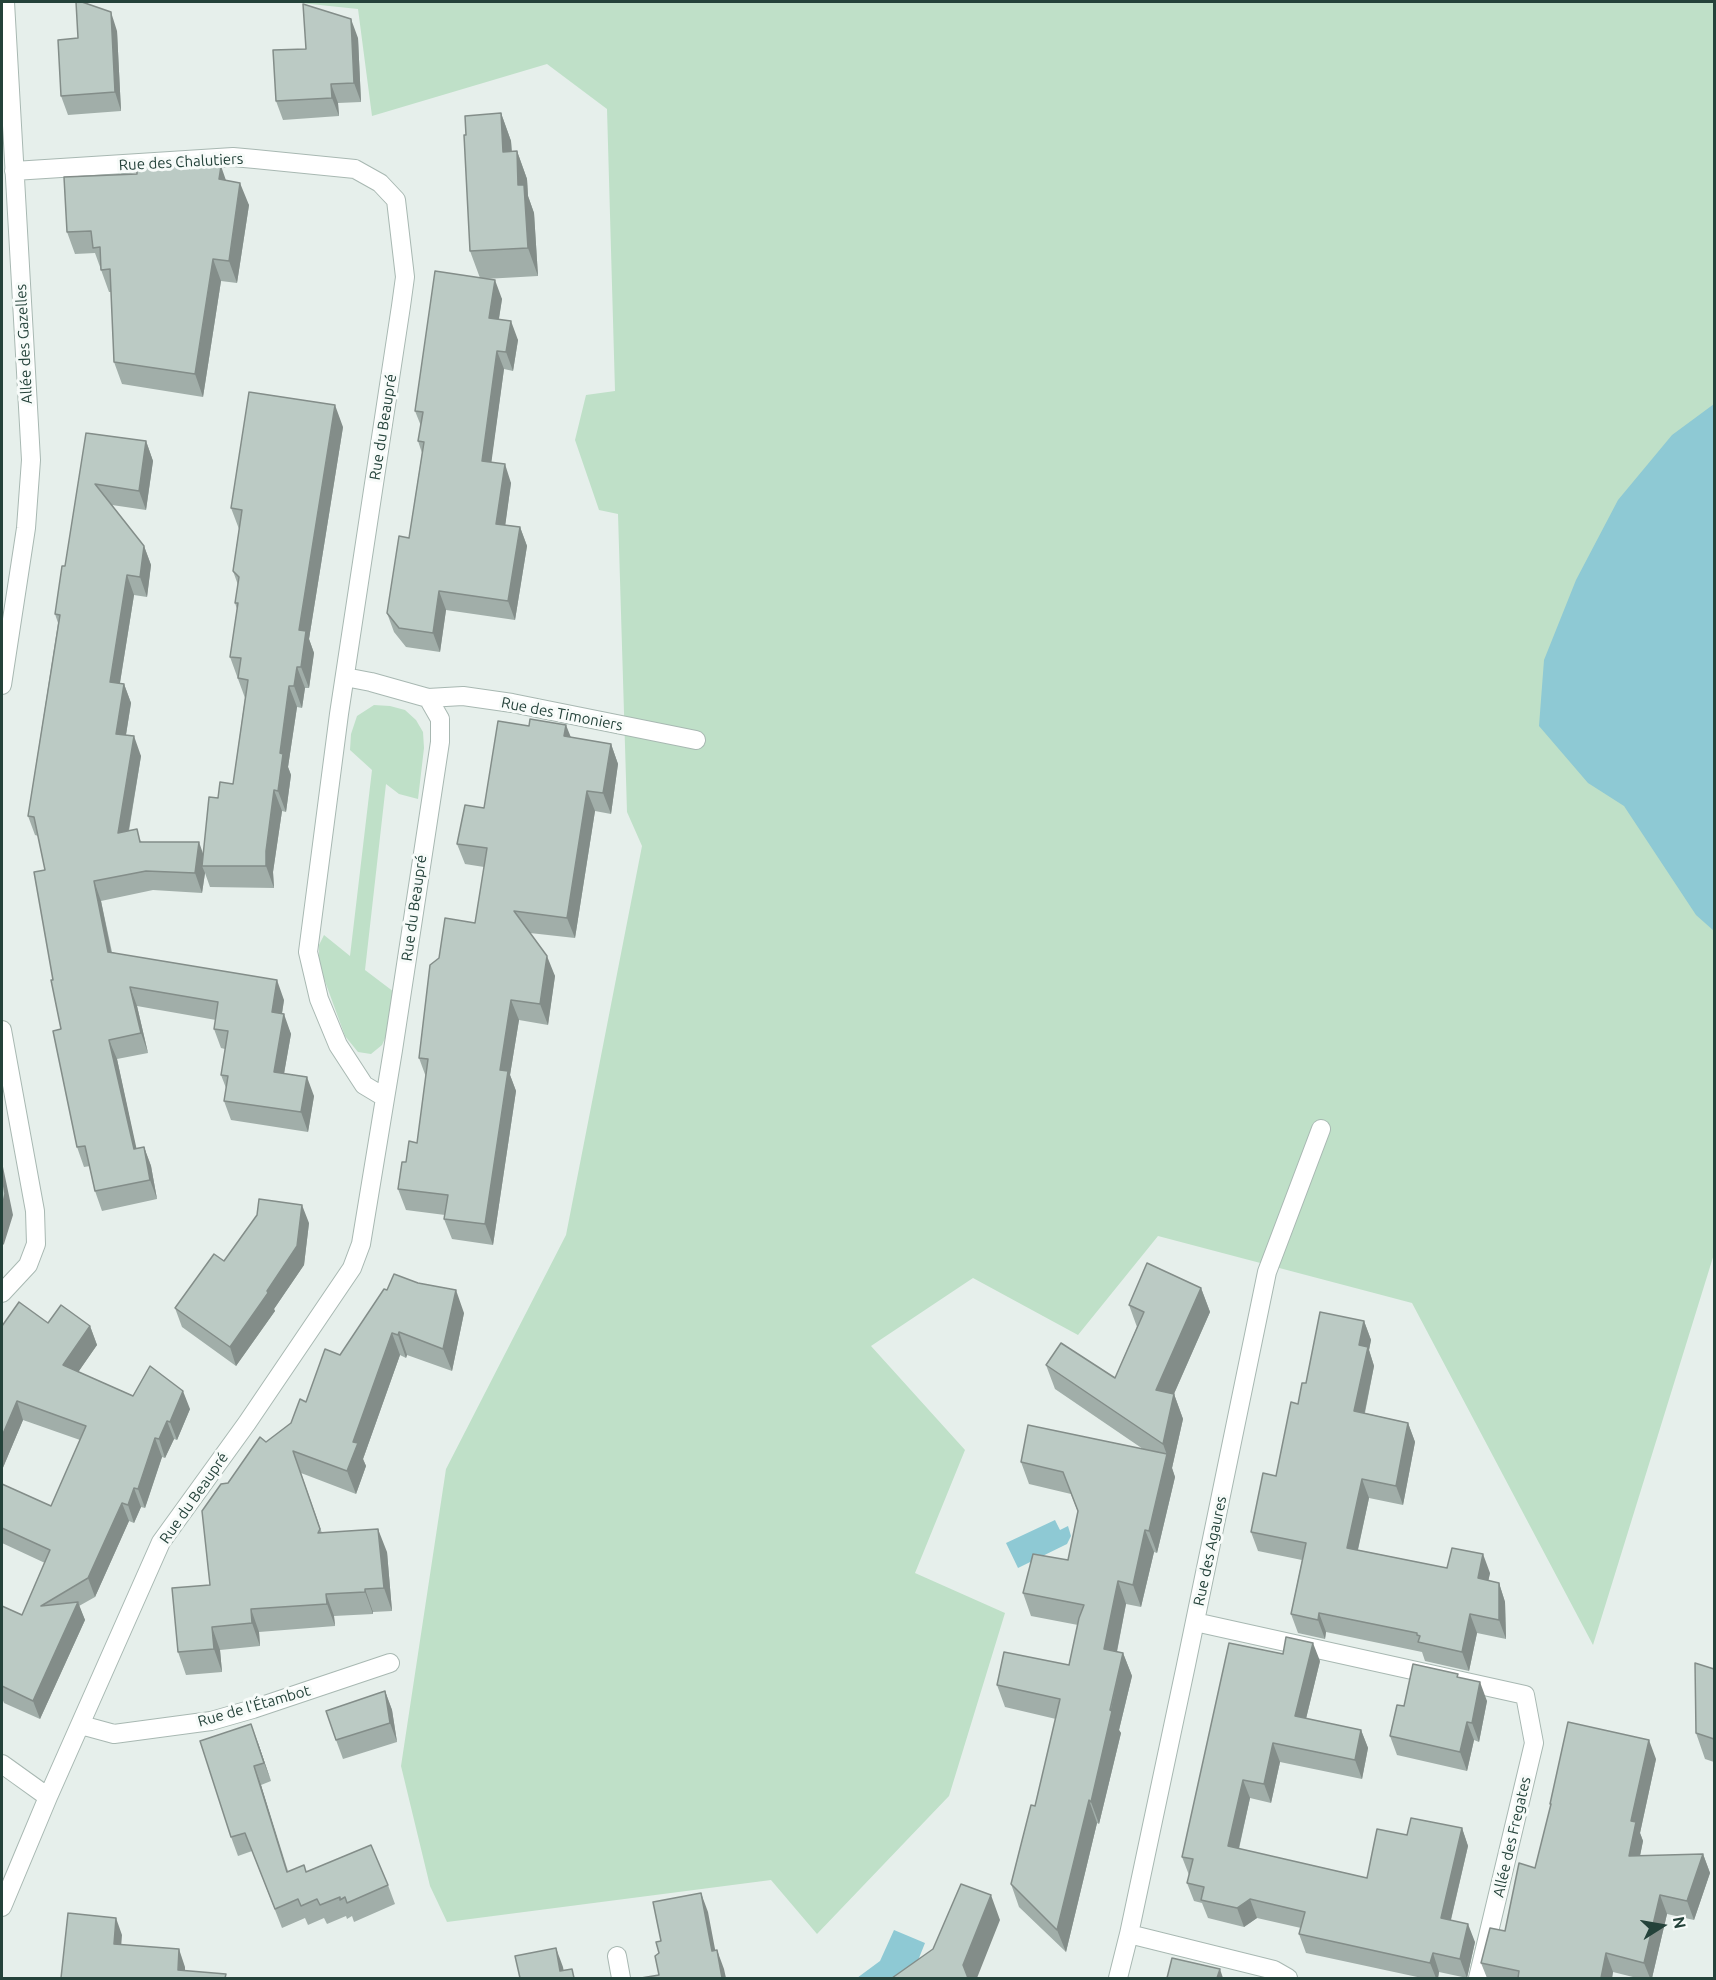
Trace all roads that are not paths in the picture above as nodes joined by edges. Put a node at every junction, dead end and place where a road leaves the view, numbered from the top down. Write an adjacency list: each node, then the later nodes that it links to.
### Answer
1 (4, 2): 2 (street, Allée des Gazelles)
2 (14, 171): 3 (street, Rue des Chalutiers); 5 (street, Allée des Gazelles)
3 (380, 183): 4 (street, Rue du Beaupré)
4 (345, 677): 6 (street); 9 (street, Rue du Beaupré)
5 (2, 685)
6 (428, 698): 7 (street, Rue des Timoniers); 9 (street, Rue du Beaupré)
7 (696, 740)
8 (2, 1030): 11 (street)
9 (384, 1097): 14 (street, Rue du Beaupré)
10 (1321, 1129): 12 (street, Rue des Agaures)
11 (2, 1293)
12 (1195, 1622): 18 (street, Rue des Agaures); 23 (street, Allée des Fregates)
13 (390, 1663): 14 (street, Rue de l'Étambot)
14 (81, 1725): 16 (street, Rue du Beaupré)
15 (2, 1764): 16 (street)
16 (48, 1797): 17 (street, Rue du Beaupré)
17 (2, 1907)
18 (1129, 1934): 21 (street, Rue des Agaures); 22 (street)
19 (617, 1956): 20 (street)
20 (621, 1978)
21 (1118, 1978)
22 (1288, 1978)
23 (1478, 1978)

